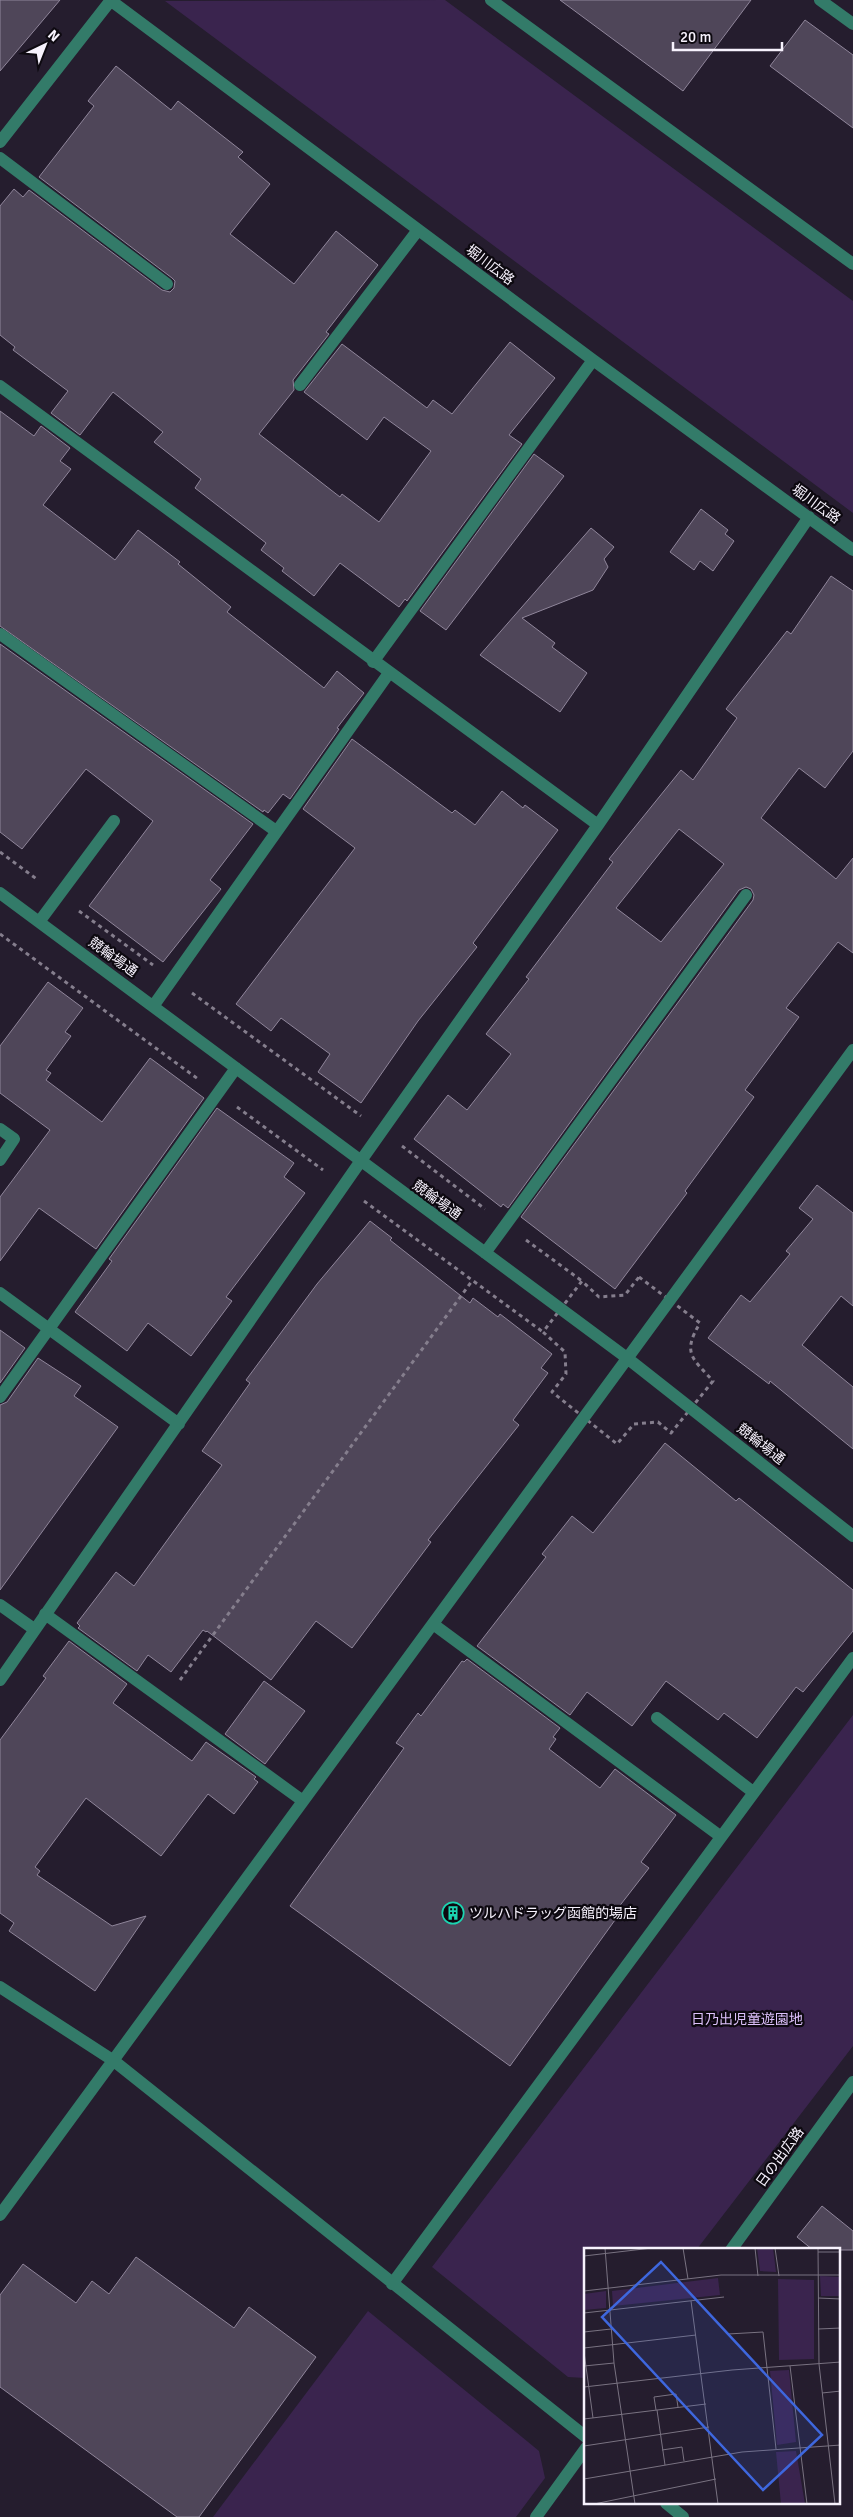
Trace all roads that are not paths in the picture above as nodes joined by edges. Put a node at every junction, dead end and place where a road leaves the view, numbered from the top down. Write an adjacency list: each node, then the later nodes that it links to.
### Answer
1 (111, 0): 5 (street); 7 (street, 堀川広路)
2 (491, 0): 8 (street)
3 (820, 0): 4 (street)
4 (853, 24)
5 (0, 142)
6 (0, 158): 9 (street)
7 (418, 230): 10 (street, 堀川広路); 11 (street)
8 (853, 264)
9 (167, 284)
10 (592, 360): 13 (street, 堀川広路); 16 (street)
11 (300, 385)
12 (0, 386): 16 (street)
13 (809, 517): 14 (street, 堀川広路); 19 (street)
14 (853, 550)
15 (0, 634): 20 (street)
16 (373, 662): 17 (street)
17 (389, 673): 19 (street); 20 (street)
18 (114, 821): 23 (street)
19 (598, 825): 29 (street)
20 (276, 832): 24 (street)
21 (0, 893): 23 (street, 競輪場通)
22 (746, 895): 30 (street)
23 (39, 922): 24 (street, 競輪場通)
24 (154, 1006): 26 (street, 競輪場通)
25 (853, 1050): 33 (street)
26 (236, 1068): 29 (street, 競輪場通); 32 (street)
27 (0, 1129): 28 (street)
28 (0, 1160)
29 (360, 1162): 30 (street, 競輪場通); 35 (street)
30 (484, 1253): 33 (street, 競輪場通)
31 (0, 1293): 32 (street)
32 (48, 1329): 34 (street); 35 (street)
33 (627, 1358): 36 (street, 競輪場通); 39 (street)
34 (0, 1397)
35 (178, 1424): 38 (street)
36 (853, 1536)
37 (0, 1605): 40 (street)
38 (45, 1614): 40 (street); 45 (street)
39 (433, 1624): 45 (street); 46 (street)
40 (34, 1629): 42 (street)
41 (853, 1658): 44 (street)
42 (0, 1680)
43 (657, 1718): 44 (street)
44 (753, 1792): 46 (street)
45 (304, 1801): 48 (street)
46 (720, 1836): 52 (street)
47 (0, 1987): 48 (street)
48 (114, 2061): 50 (street); 52 (street)
49 (853, 2082): 51 (street, 日の出広路)
50 (0, 2215)
51 (732, 2248)
52 (392, 2284): 53 (street)
53 (584, 2435)
54 (584, 2451): 56 (street)
55 (667, 2504): 57 (street)
56 (536, 2517)
57 (683, 2517)

